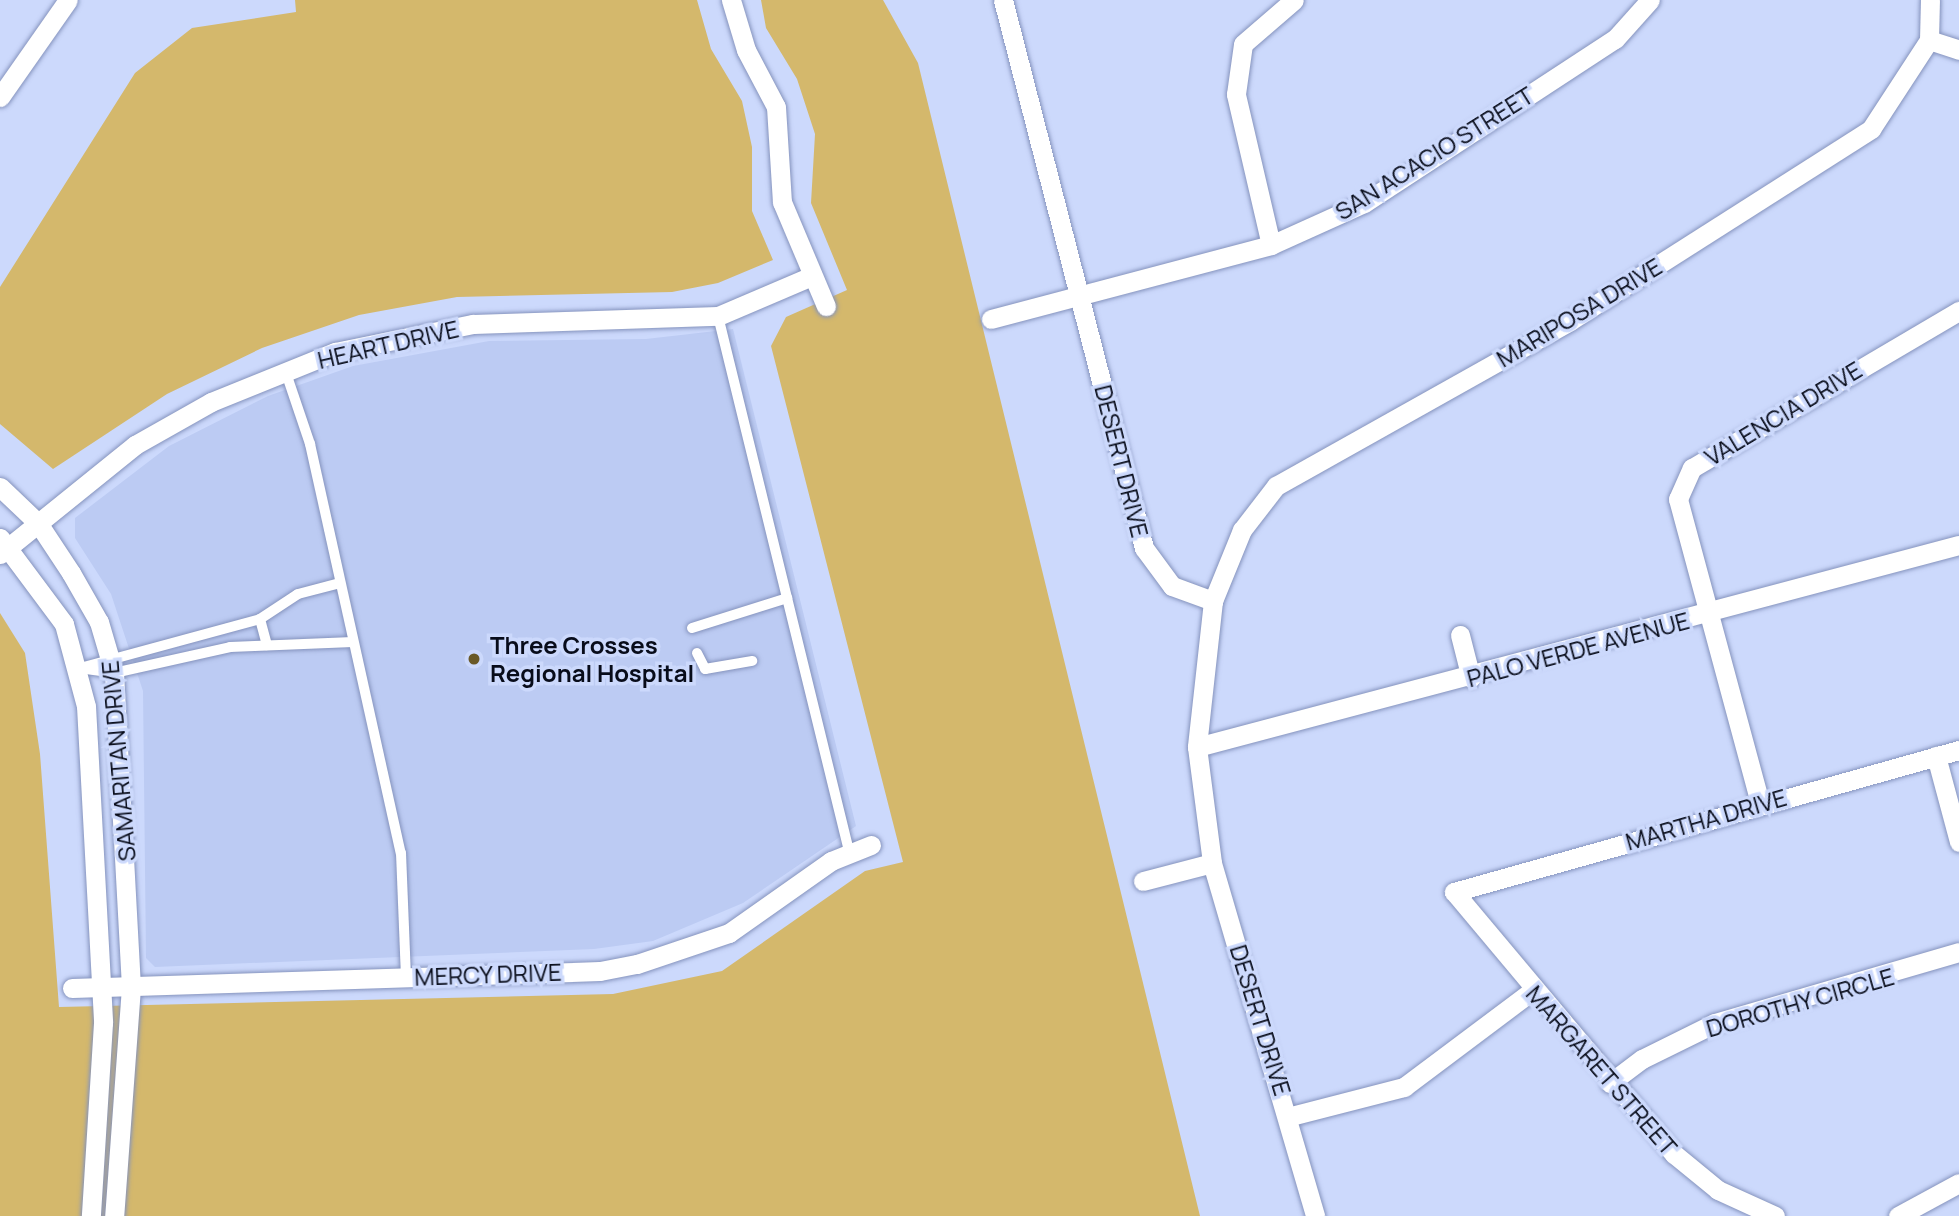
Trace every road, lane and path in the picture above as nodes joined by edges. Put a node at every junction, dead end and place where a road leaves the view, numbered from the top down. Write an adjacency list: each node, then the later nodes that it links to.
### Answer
1 (68, 0): 9 (street)
2 (732, 0): 11 (street)
3 (1003, 0): 12 (street, DESERT DRIVE)
4 (1294, 0): 10 (street)
5 (1650, 0): 10 (street, SAN ACACIO STREET)
6 (1930, 0): 7 (street)
7 (1929, 40): 8 (street); 24 (street, MARIPOSA DRIVE)
8 (1959, 50)
9 (0, 97)
10 (1271, 244): 12 (street, SAN ACACIO STREET)
11 (812, 276): 13 (street); 15 (street, HEART DRIVE)
12 (1080, 298): 16 (street, SAN ACACIO STREET); 24 (street, DESERT DRIVE)
13 (826, 306)
14 (1959, 311): 25 (street, VALENCIA DRIVE)
15 (718, 316): 17 (street, HEART DRIVE); 23 (lane)
16 (991, 319)
17 (285, 370): 19 (street, HEART DRIVE); 22 (lane)
18 (0, 487): 19 (street, SAMARITAN DRIVE)
19 (38, 523): 21 (street, HEART DRIVE); 33 (street, SAMARITAN DRIVE)
20 (1959, 545): 25 (street, PALO VERDE AVENUE)
21 (4, 546): 34 (street, SAMARITAN DRIVE)
22 (340, 583): 26 (lane); 29 (lane)
23 (788, 598): 27 (lane); 42 (lane)
24 (1213, 601): 36 (street, DESERT DRIVE)
25 (1705, 614): 35 (street, PALO VERDE AVENUE); 39 (street, VALENCIA DRIVE)
26 (260, 620): 30 (lane); 33 (lane)
27 (692, 628)
28 (1460, 635): 35 (street)
29 (353, 642): 30 (lane); 47 (lane)
30 (267, 645): 33 (lane)
31 (697, 653): 32 (lane)
32 (752, 661)
33 (112, 664): 34 (lane); 34 (lane); 48 (street, SAMARITAN DRIVE)
34 (79, 668): 50 (street, SAMARITAN DRIVE)
35 (1471, 678): 36 (street, PALO VERDE AVENUE)
36 (1197, 747): 43 (street, DESERT DRIVE)
37 (1959, 750): 38 (street, MARTHA DRIVE)
38 (1937, 756): 39 (street, MARTHA DRIVE); 40 (street)
39 (1760, 803): 45 (street, MARTHA DRIVE)
40 (1959, 842)
41 (871, 845): 42 (street, MERCY DRIVE)
42 (849, 851): 47 (street, MERCY DRIVE)
43 (1212, 863): 44 (street); 53 (street, DESERT DRIVE)
44 (1143, 881)
45 (1454, 892): 51 (street, MARGARET STREET)
46 (1959, 952): 52 (street, DOROTHY CIRCLE)
47 (406, 977): 48 (street, MERCY DRIVE)
48 (131, 986): 50 (street, MERCY DRIVE); 56 (street, SAMARITAN DRIVE)
49 (72, 988): 50 (street, MERCY DRIVE)
50 (103, 988): 55 (street, SAMARITAN DRIVE)
51 (1532, 991): 52 (street, MARGARET STREET); 53 (street)
52 (1610, 1083): 58 (street, MARGARET STREET)
53 (1291, 1116): 57 (street, DESERT DRIVE)
54 (1959, 1183): 59 (street)
55 (91, 1216)
56 (114, 1216)
57 (1315, 1216)
58 (1775, 1216)
59 (1898, 1216)

